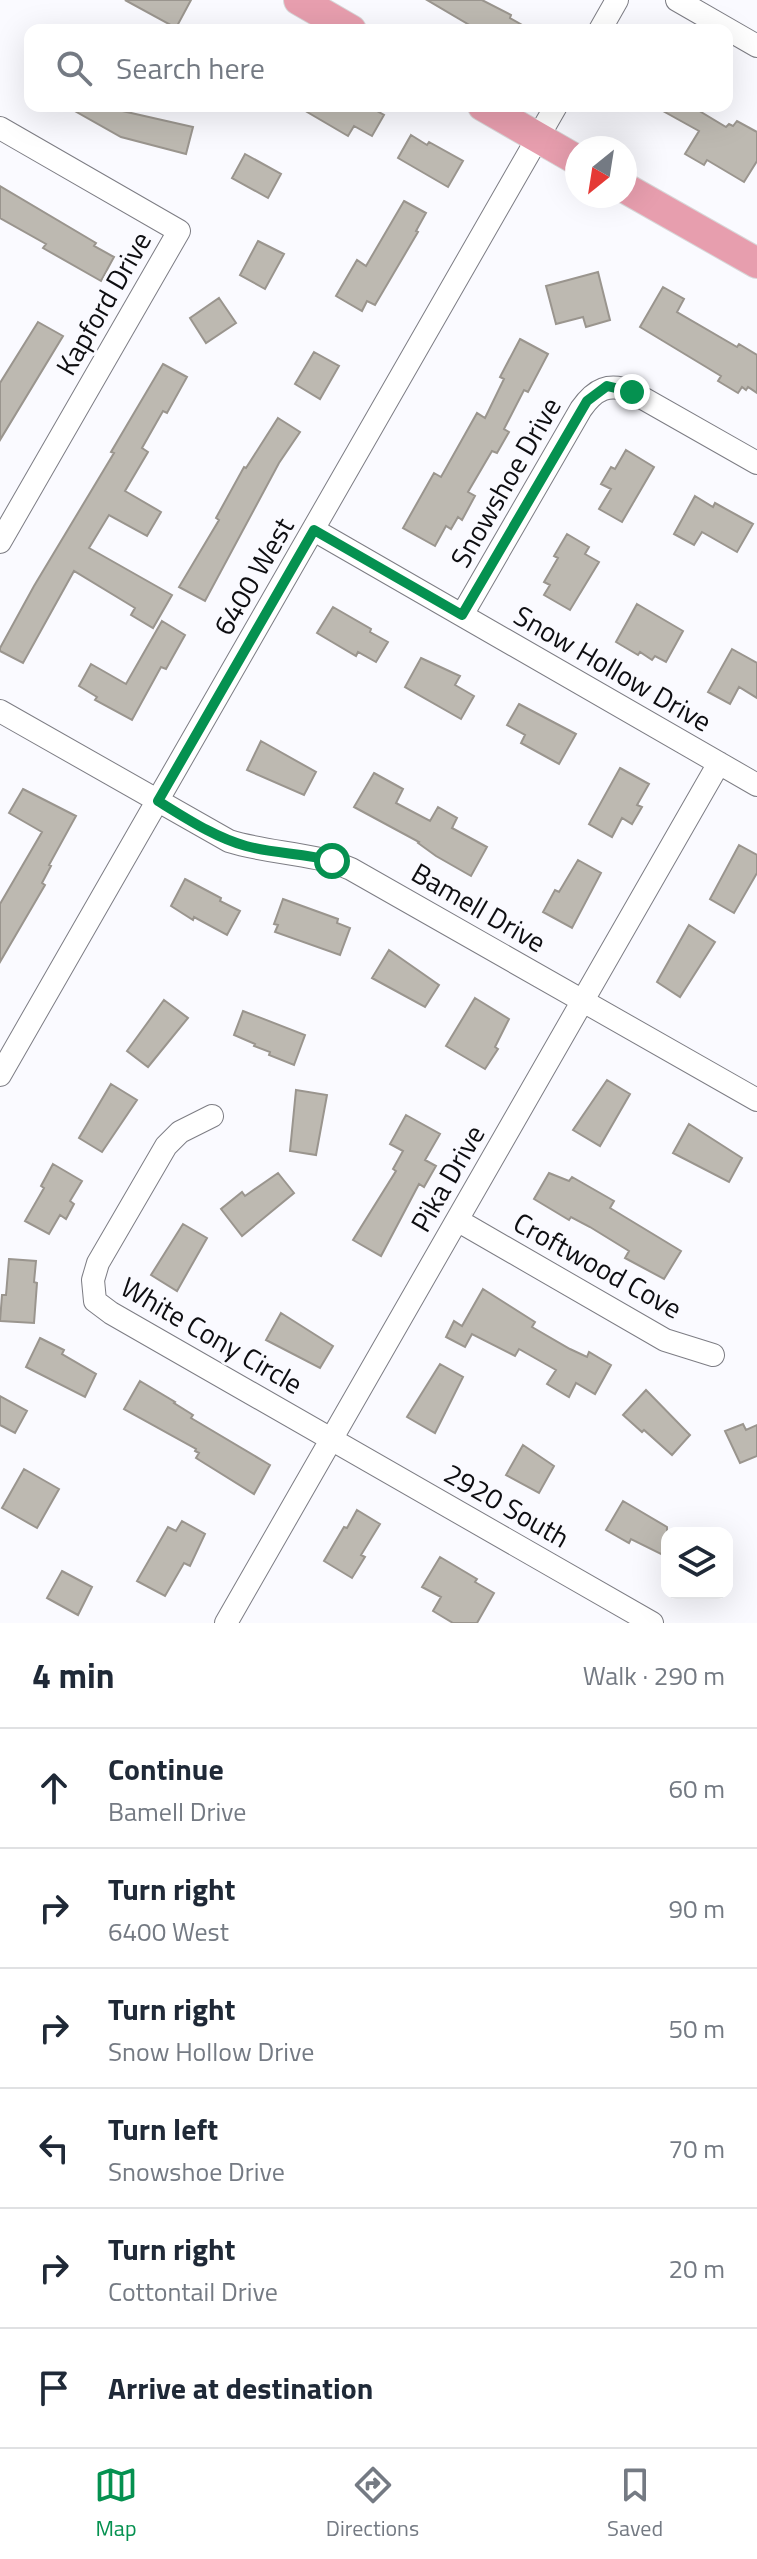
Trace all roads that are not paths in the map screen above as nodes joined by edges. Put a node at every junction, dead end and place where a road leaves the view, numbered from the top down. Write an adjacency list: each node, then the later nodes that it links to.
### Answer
1 (299, 0): 4 (main road)
2 (617, 0): 5 (street)
3 (677, 0): 6 (street)
4 (341, 24)
5 (603, 24)
6 (719, 24)
7 (733, 32): 8 (street)
8 (757, 46)
9 (494, 112): 12 (main road)
10 (553, 112): 12 (street, 6400 West)
11 (0, 128): 18 (street, Kapford Drive)
12 (539, 138): 13 (main road); 17 (street, 6400 West)
13 (565, 153)
14 (637, 195): 15 (main road)
15 (757, 263)
16 (757, 463): 19 (street, Snowshoe Drive)
17 (314, 530): 19 (street, Snow Hollow Drive); 23 (street, 6400 West)
18 (0, 542)
19 (462, 615): 21 (street, Snow Hollow Drive)
20 (0, 711): 23 (street, Bamell Drive)
21 (719, 763): 22 (street, Snow Hollow Drive); 24 (street, Pika Drive)
22 (757, 785)
23 (158, 801): 24 (street, Bamell Drive); 25 (street, 6400 West)
24 (583, 1001): 26 (street, Bamell Drive); 28 (street, Pika Drive)
25 (0, 1075)
26 (757, 1100)
27 (212, 1116): 30 (street, White Cony Circle)
28 (457, 1220): 29 (street, Croftwood Cove); 30 (street, Pika Drive)
29 (713, 1355)
30 (332, 1439): 31 (street, Pika Drive); 32 (street, 2920 South)
31 (226, 1623)
32 (652, 1623)

